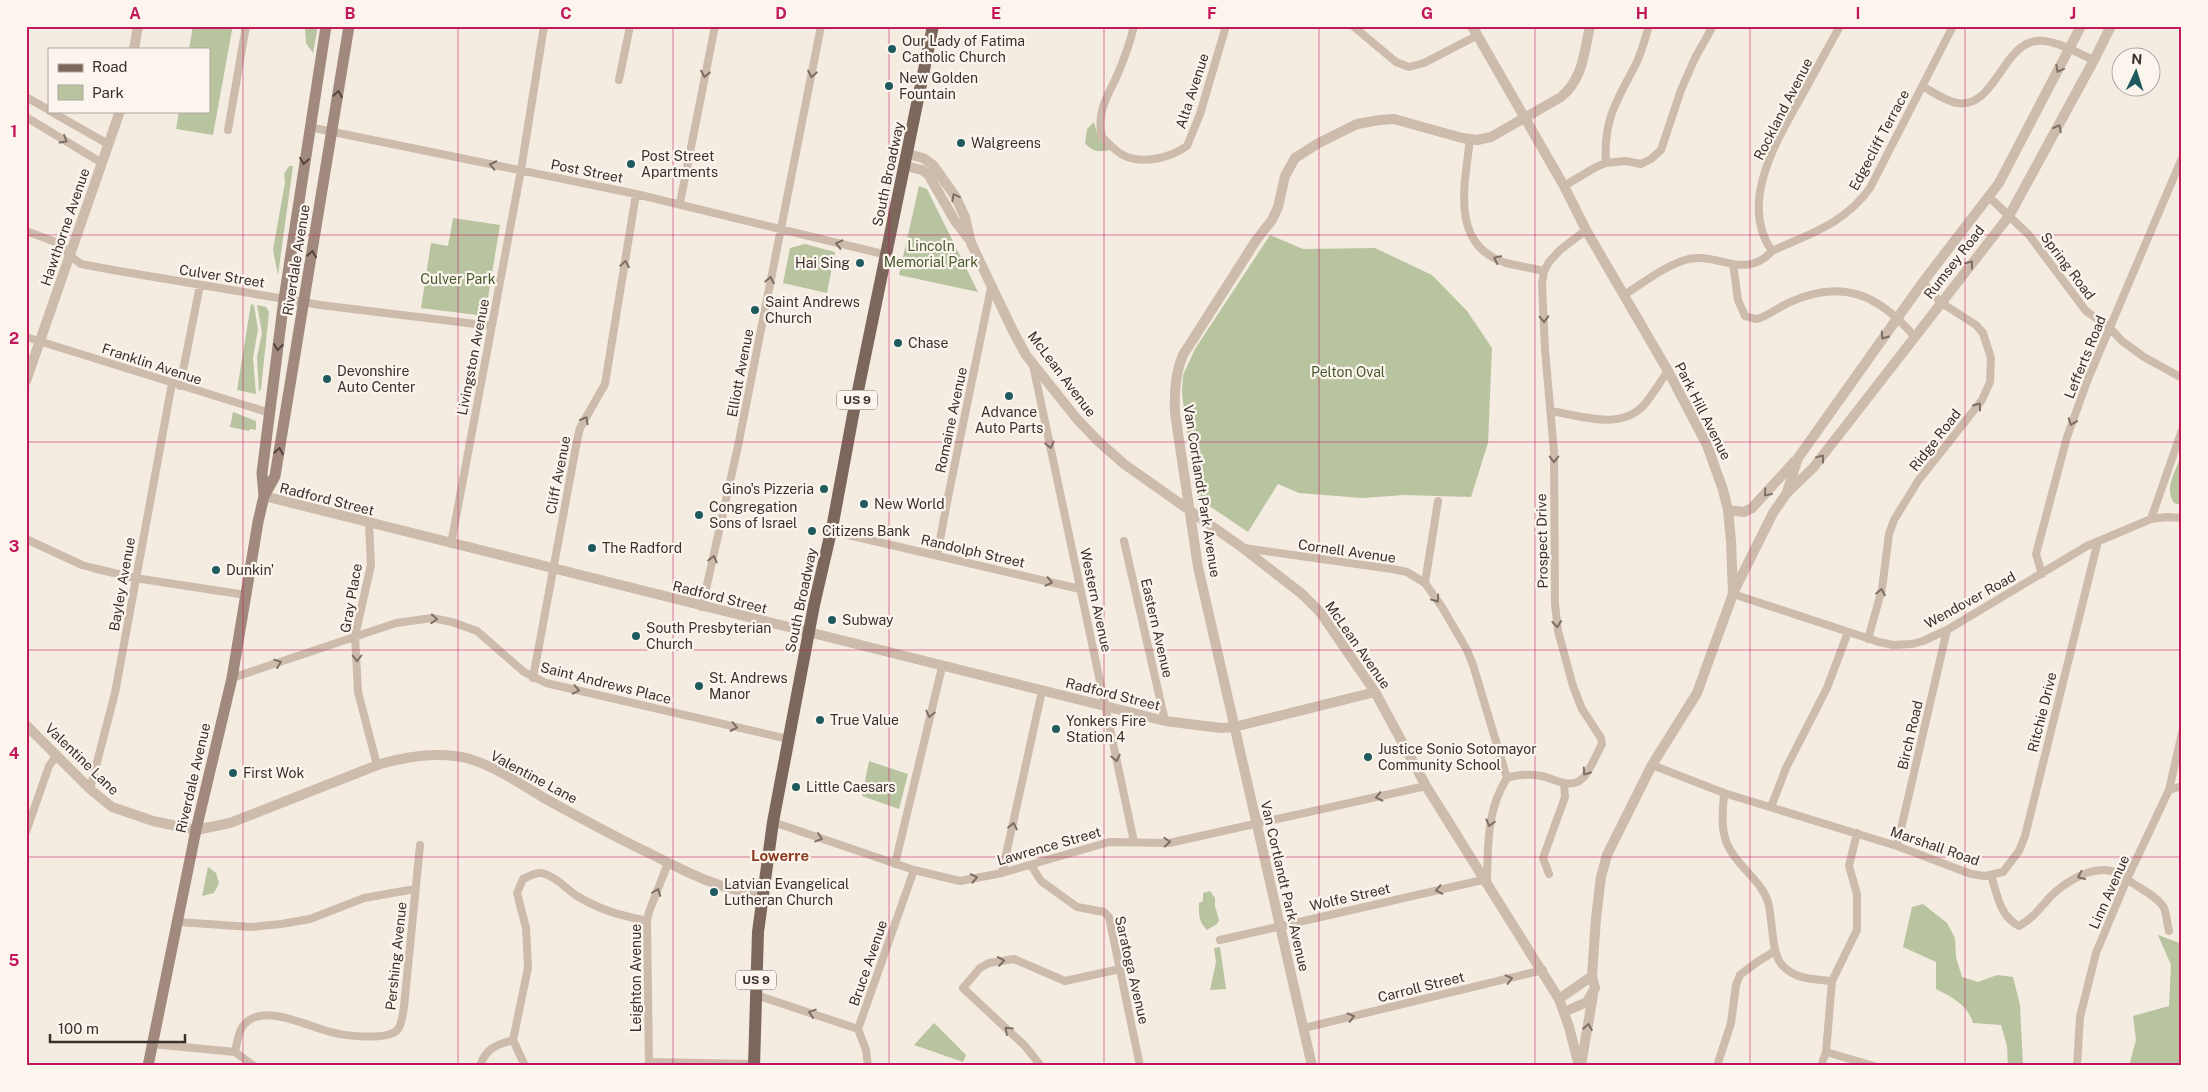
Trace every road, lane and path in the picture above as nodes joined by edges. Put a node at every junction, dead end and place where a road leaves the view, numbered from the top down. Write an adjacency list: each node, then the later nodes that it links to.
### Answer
1 (138, 26): 21 (street)
2 (246, 26): 33 (street)
3 (326, 26): 32 (main road, Riverdale Avenue)
4 (349, 26): 34 (main road, Riverdale Avenue, one-way to 4)
5 (544, 26): 41 (street, Livingston Avenue)
6 (630, 26): 24 (street)
7 (715, 26): 45 (street, one-way to 45)
8 (821, 26): 47 (street, Elliott Avenue, one-way to 47)
9 (933, 26): 38 (main road, South Broadway / US 9)
10 (1134, 26): 11 (street, Alta Avenue)
11 (1226, 26)
12 (1352, 26): 20 (street)
13 (1590, 26): 31 (street, Van Cortlandt Park Avenue)
14 (1649, 26): 40 (street)
15 (1713, 26): 40 (street)
16 (1840, 26): 50 (street, Rockland Avenue)
17 (1953, 26): 25 (street, Edgecliff Terrace)
18 (2081, 26): 22 (street, Rumsey Road)
19 (2111, 26): 23 (street, Rumsey Road)
20 (1475, 31): 31 (street, Park Hill Avenue)
21 (134, 48)
22 (2069, 50): 23 (street); 25 (street); 44 (street, Rumsey Road, one-way to 44)
23 (2094, 60): 46 (street, Rumsey Road, one-way to 23)
24 (619, 80)
25 (1922, 86): 50 (street, Edgecliff Terrace)
26 (26, 97): 27 (street)
27 (48, 110)
28 (52, 112): 36 (street)
29 (120, 112): 36 (street, Hawthorne Avenue)
30 (26, 117): 39 (street, one-way to 39)
31 (1525, 118): 35 (street, Van Cortlandt Park Avenue); 42 (street, Park Hill Avenue)
32 (310, 127): 34 (street, Post Street); 59 (main road, Riverdale Avenue, one-way to 59)
33 (228, 130)
34 (332, 131): 41 (street, Post Street, one-way to 34); 60 (main road, Riverdale Avenue, one-way to 34)
35 (1470, 139): 54 (street, one-way to 35); 81 (street, Van Cortlandt Park Avenue)
36 (108, 144): 39 (street, Hawthorne Avenue)
37 (2182, 158): 64 (street, Lefferts Road)
38 (906, 160): 52 (main road, South Broadway / US 9); 57 (street, McLean Avenue)
39 (102, 163): 51 (street, Hawthorne Avenue)
40 (1606, 164): 42 (street)
41 (520, 170): 43 (street, Post Street); 63 (street, Livingston Avenue)
42 (1564, 186): 48 (street, Park Hill Avenue)
43 (636, 194): 45 (street, Post Street); 93 (street, Cliff Avenue, one-way to 43)
44 (1989, 196): 46 (street, Spring Road); 55 (street, Rumsey Road)
45 (680, 203): 47 (street, Post Street)
46 (2009, 216): 61 (street, Rumsey Road, one-way to 46); 64 (street, Spring Road)
47 (780, 230): 52 (street, Post Street, one-way to 47); 100 (street, Elliott Avenue, one-way to 47)
48 (1586, 230): 54 (street); 58 (street, Park Hill Avenue)
49 (26, 231): 51 (street, Culver Street)
50 (1772, 251): 53 (street)
51 (69, 255): 56 (street, Culver Street); 67 (street, Hawthorne Avenue)
52 (887, 255): 86 (main road, South Broadway / US 9)
53 (1733, 264): 58 (street); 62 (street)
54 (1544, 271): 74 (street, Prospect Drive, one-way to 74)
55 (1922, 282): 61 (street, Ridge Road); 62 (street, Rumsey Road)
56 (200, 285): 59 (street, Culver Street); 73 (street)
57 (991, 288): 68 (street, McLean Avenue); 92 (street, Romaine Avenue)
58 (1624, 295): 69 (street, Park Hill Avenue)
59 (284, 298): 60 (street, Culver Street); 75 (main road, Riverdale Avenue, one-way to 75)
60 (304, 302): 63 (street, Culver Street); 79 (main road, Riverdale Avenue, one-way to 60)
61 (1940, 302): 65 (street, Rumsey Road); 105 (street, Ridge Road, one-way to 61)
62 (1898, 317): 65 (street); 77 (street, Rumsey Road, one-way to 77)
63 (492, 326): 90 (street, Livingston Avenue)
64 (2110, 328): 70 (street, Spring Road); 94 (street, Lefferts Road, one-way to 94)
65 (1914, 336): 78 (street, Rumsey Road, one-way to 65)
66 (26, 337): 67 (street, Franklin Avenue)
67 (40, 341): 71 (street, Hawthorne Avenue); 72 (street, Franklin Avenue)
68 (1033, 363): 81 (street, McLean Avenue); 97 (street, Western Avenue, one-way to 97)
69 (1668, 371): 74 (street); 82 (street, Park Hill Avenue)
70 (2182, 378)
71 (26, 381)
72 (172, 383): 73 (street, Franklin Avenue); 95 (street, Bayley Avenue)
73 (180, 386): 75 (street, Franklin Avenue)
74 (1550, 411): 121 (street, Prospect Drive, one-way to 121)
75 (270, 413): 79 (main road, Riverdale Avenue)
76 (2182, 430): 84 (street)
77 (1798, 458): 78 (street, Rumsey Road); 82 (street, one-way to 82)
78 (1787, 493): 98 (street, Rumsey Road)
79 (264, 496): 85 (street, Radford Street); 99 (main road, Riverdale Avenue)
80 (1438, 501): 96 (street)
81 (1188, 510): 91 (street, McLean Avenue); 114 (street, Van Cortlandt Park Avenue)
82 (1728, 510): 98 (street, Park Hill Avenue)
83 (2182, 518): 84 (street, Wendover Road)
84 (2151, 519): 89 (street, Wendover Road)
85 (369, 524): 90 (street, Radford Street); 104 (street, Gray Place)
86 (831, 533): 92 (street, Randolph Street); 103 (main road, South Broadway / US 9)
87 (26, 538): 95 (street)
88 (1124, 541): 112 (street, Eastern Avenue)
89 (2098, 541): 94 (street, Wendover Road); 142 (street, Ritchie Drive)
90 (451, 544): 93 (street, Radford Street)
91 (1243, 548): 96 (street, Cornell Avenue); 110 (street, McLean Avenue)
92 (937, 556): 97 (street, Randolph Street, one-way to 97)
93 (552, 569): 100 (street, Radford Street); 108 (street, Cliff Avenue)
94 (2042, 574): 101 (street, Wendover Road)
95 (135, 578): 99 (street); 124 (street, Bayley Avenue)
96 (1425, 582): 120 (street, Cornell Avenue, one-way to 120)
97 (1080, 589): 111 (street, Western Avenue)
98 (1733, 594): 102 (street, Wendover Road); 119 (street, Park Hill Avenue)
99 (246, 595): 107 (main road, Riverdale Avenue)
100 (702, 607): 103 (street, Radford Street)
101 (1946, 630): 105 (street, Wendover Road); 135 (street, Birch Road)
102 (1848, 632): 105 (street, Wendover Road); 127 (street)
103 (808, 634): 106 (street, Radford Street); 116 (main road, South Broadway / US 9)
104 (355, 636): 107 (street, Saint Andrews Place, one-way to 104); 108 (street, Saint Andrews Place, one-way to 108); 118 (street, Gray Place, one-way to 118)
105 (1868, 639)
106 (942, 667): 109 (street, Radford Street); 137 (street, one-way to 137)
107 (232, 678): 130 (main road, Riverdale Avenue)
108 (533, 678): 116 (street, Saint Andrews Place, one-way to 116)
109 (1042, 691): 111 (street, Radford Street); 140 (street, one-way to 109)
110 (1375, 692): 114 (street, Radford Street); 122 (street, McLean Avenue)
111 (1105, 706): 112 (street, Radford Street); 133 (street, Western Avenue, one-way to 133)
112 (1165, 721): 114 (street, Radford Street)
113 (26, 725): 117 (street, Valentine Lane)
114 (1234, 727): 129 (street, Van Cortlandt Park Avenue)
115 (2182, 733): 125 (street, Linn Avenue)
116 (788, 739): 128 (main road, South Broadway / US 9)
117 (56, 756): 124 (street, Valentine Lane); 131 (street)
118 (377, 765): 130 (street, Valentine Lane); 136 (street, Valentine Lane)
119 (1652, 765): 126 (street, Marshall Road); 155 (street, Park Hill Avenue)
120 (1507, 778): 121 (street); 144 (street, one-way to 144)
121 (1564, 783): 141 (street)
122 (1426, 786): 129 (street, Lawrence Street, one-way to 129); 144 (street, McLean Avenue)
123 (2182, 786): 125 (street)
124 (90, 789): 130 (street, Valentine Lane)
125 (2169, 790): 143 (street, Linn Avenue)
126 (1724, 793): 127 (street, Marshall Road); 152 (street)
127 (1771, 807): 132 (street, Marshall Road)
128 (773, 822): 137 (street, Lawrence Street, one-way to 137); 146 (main road, South Broadway / US 9)
129 (1258, 825): 133 (street, Lawrence Street, one-way to 129); 149 (street, Van Cortlandt Park Avenue)
130 (196, 830): 148 (main road, Riverdale Avenue)
131 (26, 832)
132 (1857, 833): 135 (street, Marshall Road); 156 (street)
133 (1134, 842): 138 (street, Lawrence Street)
134 (420, 845): 145 (street, Pershing Avenue)
135 (1897, 846): 142 (street, Marshall Road)
136 (668, 863): 146 (street, Valentine Lane); 147 (street, Leighton Avenue, one-way to 136)
137 (895, 864): 139 (street, Lawrence Street)
138 (1031, 865): 140 (street, Lawrence Street); 153 (street, Saratoga Avenue)
139 (914, 870): 140 (street, Lawrence Street, one-way to 140); 162 (street, Bruce Avenue)
140 (1002, 873)
141 (1549, 874)
142 (1991, 875): 143 (street, Marshall Road, one-way to 142)
143 (2127, 879): 150 (street, Marshall Road); 181 (street, Linn Avenue)
144 (1487, 880): 149 (street, Wolfe Street, one-way to 149); 154 (street, McLean Avenue)
145 (415, 890): 148 (street); 165 (street, Pershing Avenue)
146 (762, 895): 158 (main road, South Broadway / US 9)
147 (647, 921): 163 (street); 167 (street, Leighton Avenue)
148 (178, 922): 164 (main road, Riverdale Avenue)
149 (1280, 926): 151 (street, Wolfe Street); 161 (street, Van Cortlandt Park Avenue)
150 (2169, 931)
151 (1220, 940)
152 (1775, 952): 156 (street); 178 (street)
153 (1120, 969): 174 (street, one-way to 153); 175 (street, Saratoga Avenue)
154 (1543, 970): 159 (street, McLean Avenue); 161 (street, Carroll Street, one-way to 154)
155 (1592, 976): 157 (street, Park Hill Avenue); 159 (street)
156 (1832, 981): 166 (street)
157 (1595, 988): 160 (street); 177 (street, one-way to 157)
158 (756, 995): 162 (street, one-way to 158); 168 (main road, South Broadway / US 9)
159 (1559, 999): 160 (street, McLean Avenue)
160 (1564, 1012): 177 (street, McLean Avenue)
161 (1304, 1028): 176 (street, Van Cortlandt Park Avenue)
162 (858, 1029): 173 (street)
163 (513, 1040): 171 (street); 172 (street)
164 (152, 1044): 165 (street); 169 (main road, Riverdale Avenue)
165 (235, 1052): 170 (street)
166 (1826, 1052): 179 (street); 180 (street)
167 (649, 1064): 168 (street)
168 (754, 1065)
169 (148, 1066)
170 (254, 1066)
171 (480, 1066)
172 (525, 1066)
173 (868, 1066)
174 (1041, 1066)
175 (1140, 1066)
176 (1312, 1066)
177 (1580, 1066)
178 (1717, 1066)
179 (1821, 1066)
180 (1874, 1066)
181 (2077, 1066)

